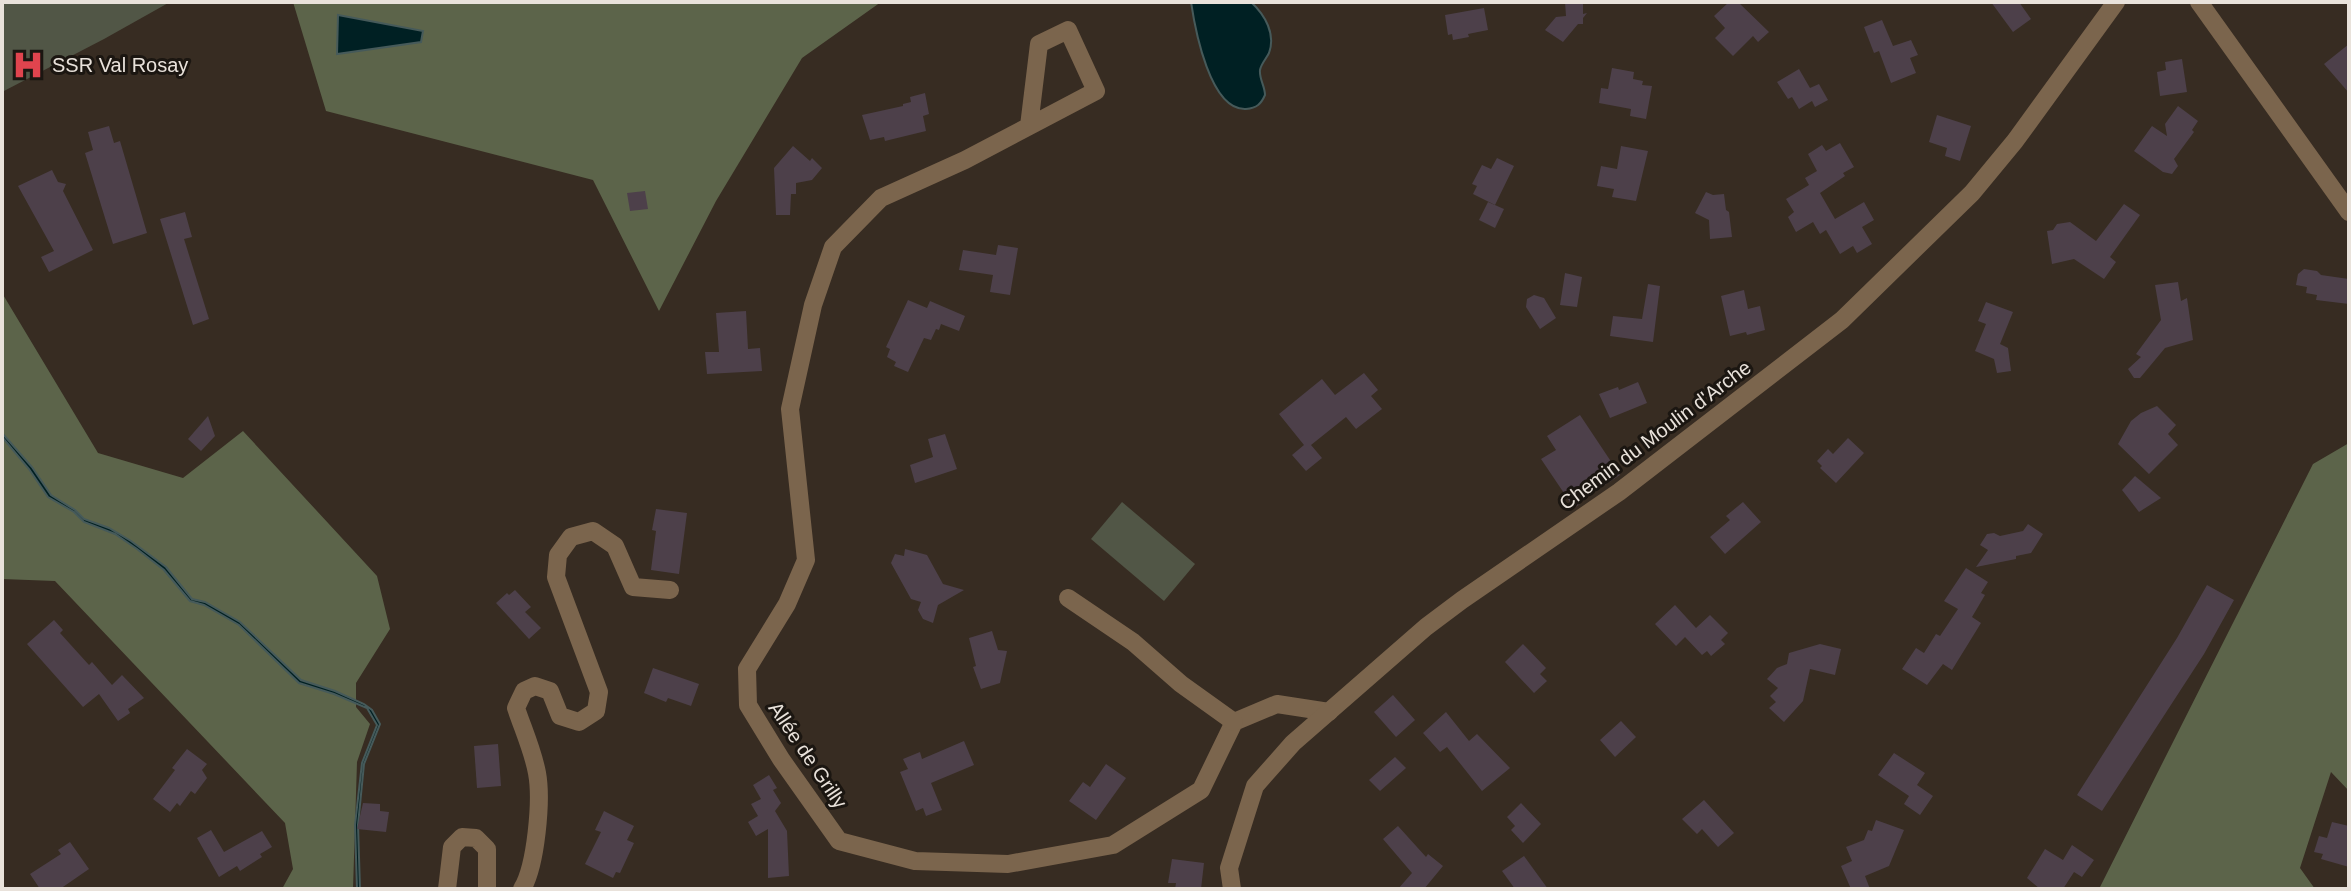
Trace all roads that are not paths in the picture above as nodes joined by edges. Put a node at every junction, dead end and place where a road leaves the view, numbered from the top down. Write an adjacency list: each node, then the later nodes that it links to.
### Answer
1 (2116, 2): 7 (street, Chemin du Moulin d'Arche)
2 (2199, 2): 4 (street)
3 (1029, 126): 3 (street, Allée de Grilly); 8 (street, Allée de Grilly)
4 (2349, 212)
5 (670, 590): 11 (street)
6 (1068, 598): 8 (street)
7 (1329, 712): 8 (street); 12 (street, Chemin du Moulin d'Arche)
8 (1234, 722)
9 (447, 889): 10 (street)
10 (487, 889)
11 (522, 889)
12 (1232, 889)

